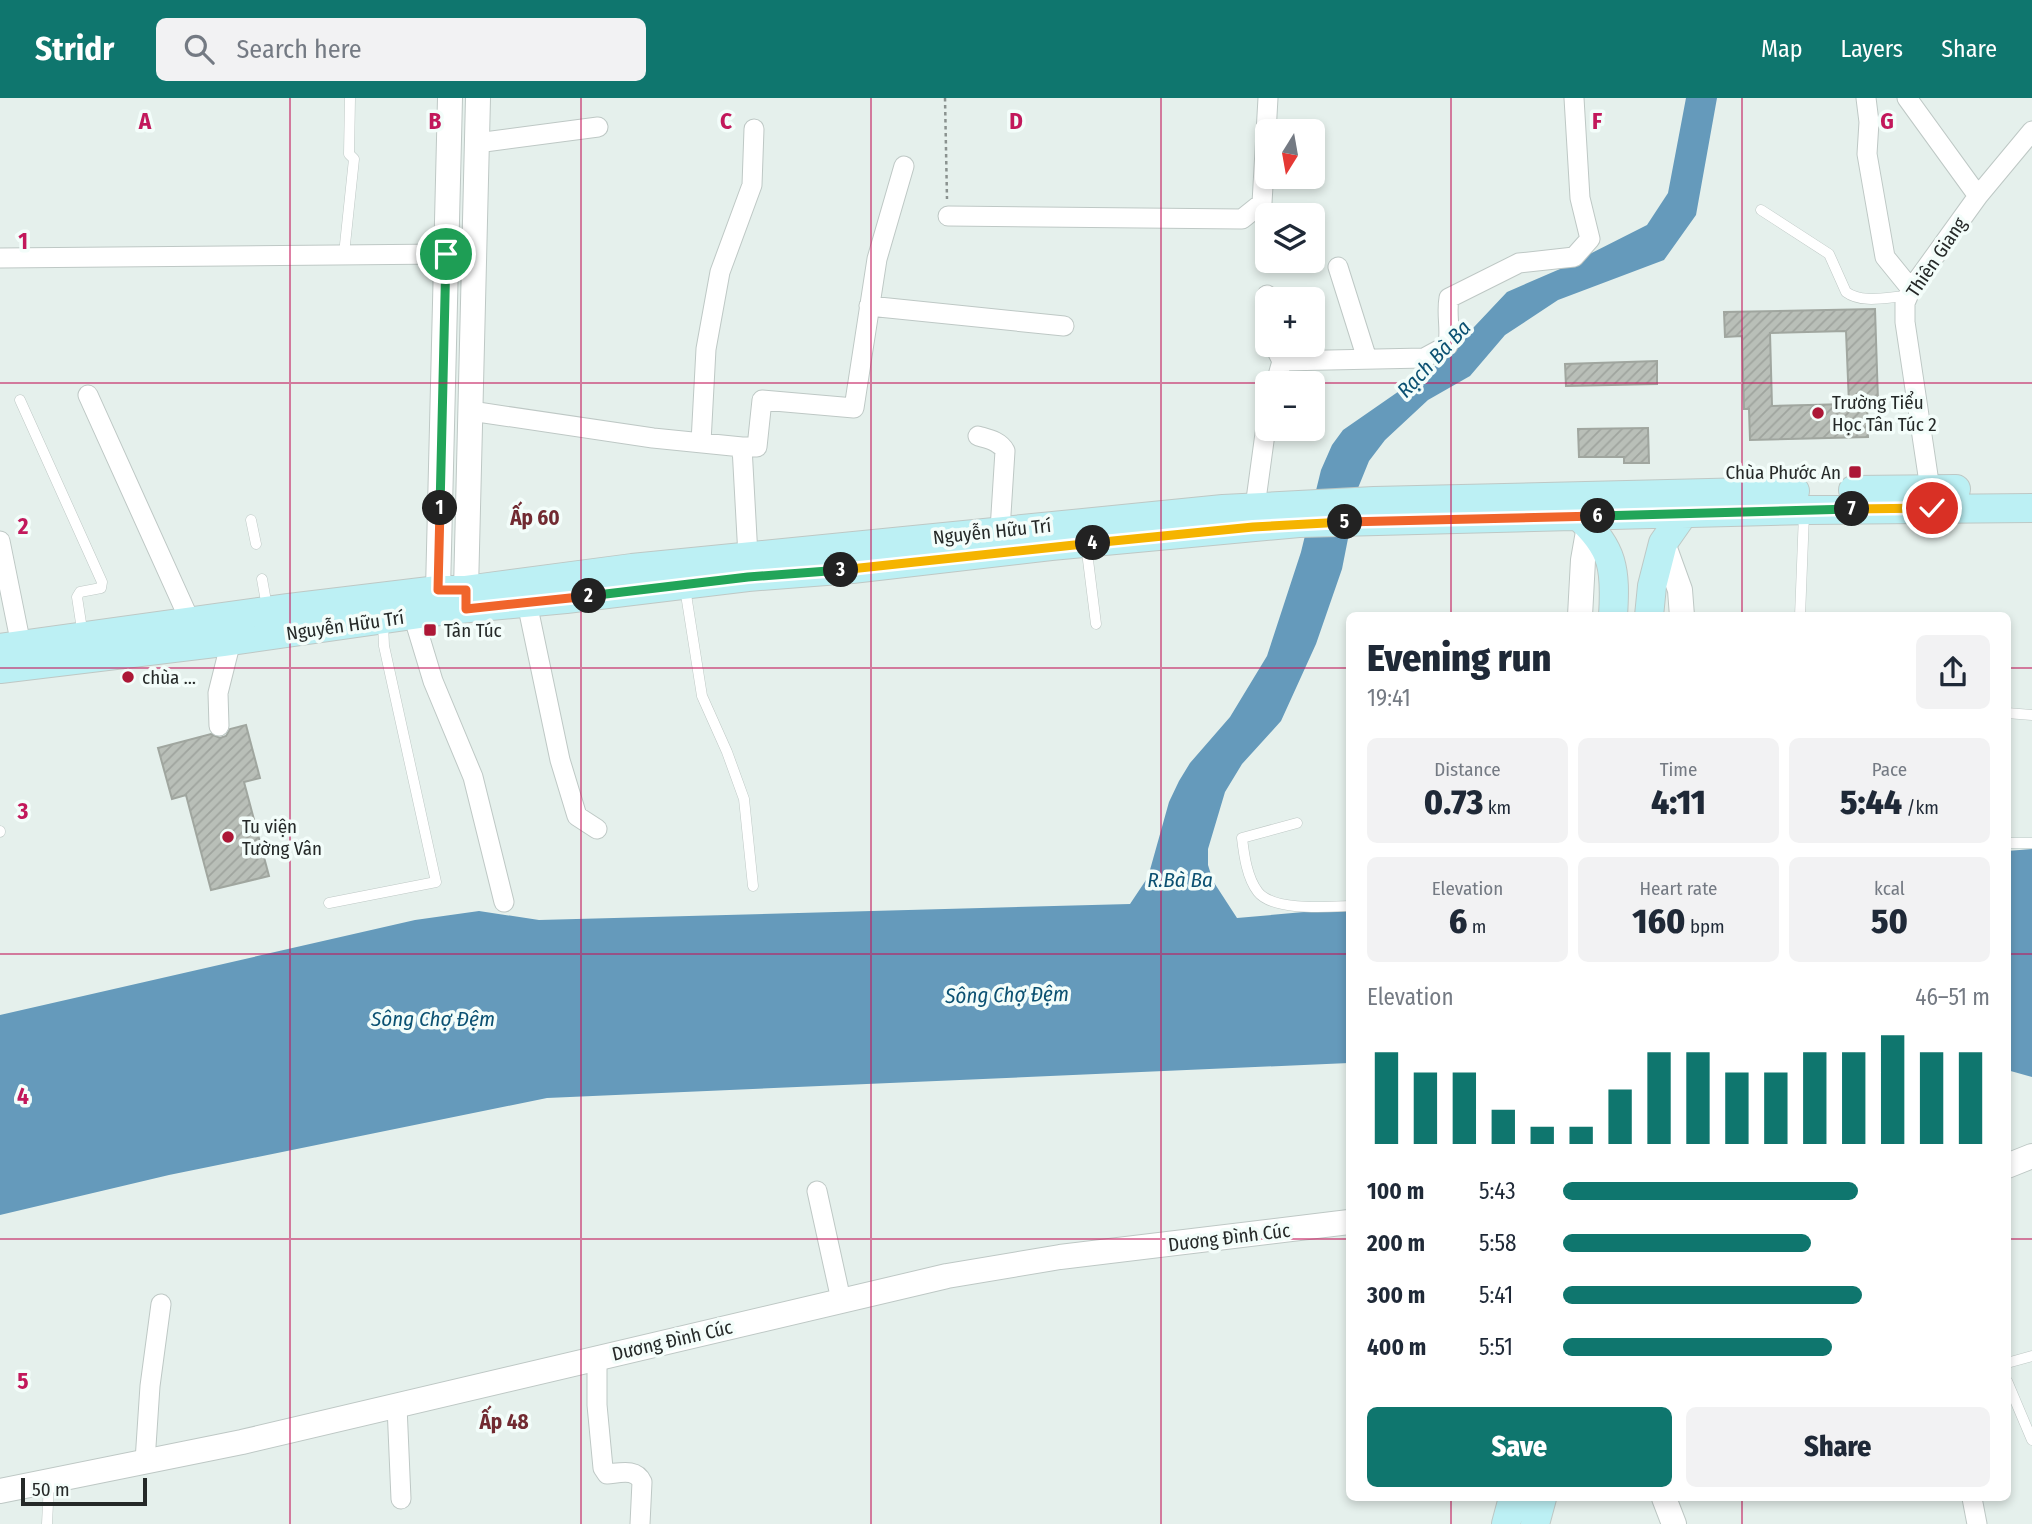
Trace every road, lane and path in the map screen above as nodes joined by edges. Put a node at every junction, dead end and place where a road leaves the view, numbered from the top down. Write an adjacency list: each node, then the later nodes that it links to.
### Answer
1 (350, 98): 17 (lane)
2 (450, 98): 18 (street)
3 (478, 98): 12 (street)
4 (945, 98): 16 (path)
5 (1268, 98): 16 (street)
6 (1574, 98): 25 (street)
7 (1866, 98): 21 (street)
8 (1907, 98): 14 (street)
9 (598, 127): 12 (street)
10 (754, 130): 31 (street)
11 (2032, 131): 14 (street, Thiên Giang)
12 (477, 143): 28 (street)
13 (904, 166): 22 (street)
14 (1978, 196): 21 (street, Thiên Giang)
15 (1761, 210): 21 (lane)
16 (948, 216)
17 (344, 254): 18 (street); 19 (street)
18 (446, 254): 54 (street)
19 (0, 258)
20 (1338, 267): 25 (street)
21 (1909, 292): 33 (street, Thiên Giang)
22 (869, 306): 23 (street); 32 (street)
23 (1064, 326)
24 (1325, 356): 25 (street)
25 (1367, 359)
26 (88, 395): 61 (street)
27 (20, 400): 64 (lane)
28 (471, 411): 31 (street); 52 (street)
29 (978, 436): 43 (street)
30 (1264, 441): 35 (street)
31 (701, 442): 32 (street)
32 (742, 447): 48 (street)
33 (1930, 489): 34 (main road, Nguyễn Hữu Trí); 38 (main road, Nguyễn Hữu Trí)
34 (2032, 490)
35 (1255, 507): 40 (main road, Nguyễn Hữu Trí); 43 (main road, Nguyễn Hữu Trí)
36 (2032, 508): 37 (main road, Nguyễn Hữu Trí)
37 (1805, 510): 39 (main road, Nguyễn Hữu Trí); 60 (lane)
38 (1375, 511): 40 (main road, Nguyễn Hữu Trí); 42 (main road, Nguyễn Hữu Trí)
39 (1684, 513): 42 (main road, Nguyễn Hữu Trí); 46 (main road)
40 (1299, 514): 45 (main road, Nguyễn Hữu Trí)
41 (251, 520): 47 (lane)
42 (1583, 521): 56 (street); 57 (main road)
43 (1000, 530): 49 (main road, Nguyễn Hữu Trí)
44 (0, 541): 65 (street)
45 (1086, 543): 49 (main road, Nguyễn Hữu Trí); 62 (lane)
46 (1663, 543): 58 (main road); 59 (street)
47 (256, 544)
48 (748, 556): 49 (main road, Nguyễn Hữu Trí); 52 (main road, Nguyễn Hữu Trí)
49 (852, 558): 51 (main road, Nguyễn Hữu Trí)
50 (262, 579): 55 (lane)
51 (684, 584): 53 (main road, Nguyễn Hữu Trí); 74 (lane)
52 (466, 599): 53 (main road, Nguyễn Hữu Trí); 54 (main road, Nguyễn Hữu Trí)
53 (527, 603): 71 (street)
54 (410, 605): 55 (main road, Nguyễn Hữu Trí); 63 (main road, Nguyễn Hữu Trí); 75 (street); 76 (lane)
55 (268, 611): 63 (main road, Nguyễn Hữu Trí)
56 (1580, 612)
57 (1613, 612)
58 (1649, 612)
59 (1682, 612)
60 (1799, 612)
61 (190, 621): 63 (main road, Nguyễn Hữu Trí); 64 (main road, Nguyễn Hữu Trí)
62 (1096, 624)
63 (224, 633): 66 (main road, Nguyễn Hữu Trí); 69 (street)
64 (83, 636): 65 (main road, Nguyễn Hữu Trí)
65 (10, 646)
66 (0, 669)
67 (2011, 713): 68 (lane)
68 (2032, 715)
69 (219, 726)
70 (1297, 823): 77 (lane)
71 (597, 829)
72 (2011, 843): 73 (lane)
73 (2032, 843)
74 (753, 886)
75 (504, 902)
76 (329, 903)
77 (1346, 906)
78 (2032, 1156): 79 (street)
79 (2011, 1164)
80 (817, 1191): 82 (street)
81 (1346, 1222): 82 (street, Dương Đình Cúc)
82 (841, 1300): 85 (street, Dương Đình Cúc)
83 (161, 1304): 90 (street)
84 (2032, 1356): 86 (lane)
85 (597, 1358): 88 (street, Dương Đình Cúc); 98 (street)
86 (2011, 1362)
87 (2011, 1390): 89 (lane)
88 (397, 1406): 90 (street, Dương Đình Cúc); 93 (street)
89 (2032, 1440)
90 (145, 1461): 91 (street, Dương Đình Cúc)
91 (49, 1481): 92 (street, Dương Đình Cúc); 97 (lane)
92 (0, 1491)
93 (401, 1499)
94 (1512, 1501): 99 (main road)
95 (1666, 1501): 100 (street)
96 (1973, 1501): 101 (street)
97 (47, 1524)
98 (640, 1524)
99 (1506, 1524)
100 (1674, 1524)
101 (1977, 1524)

